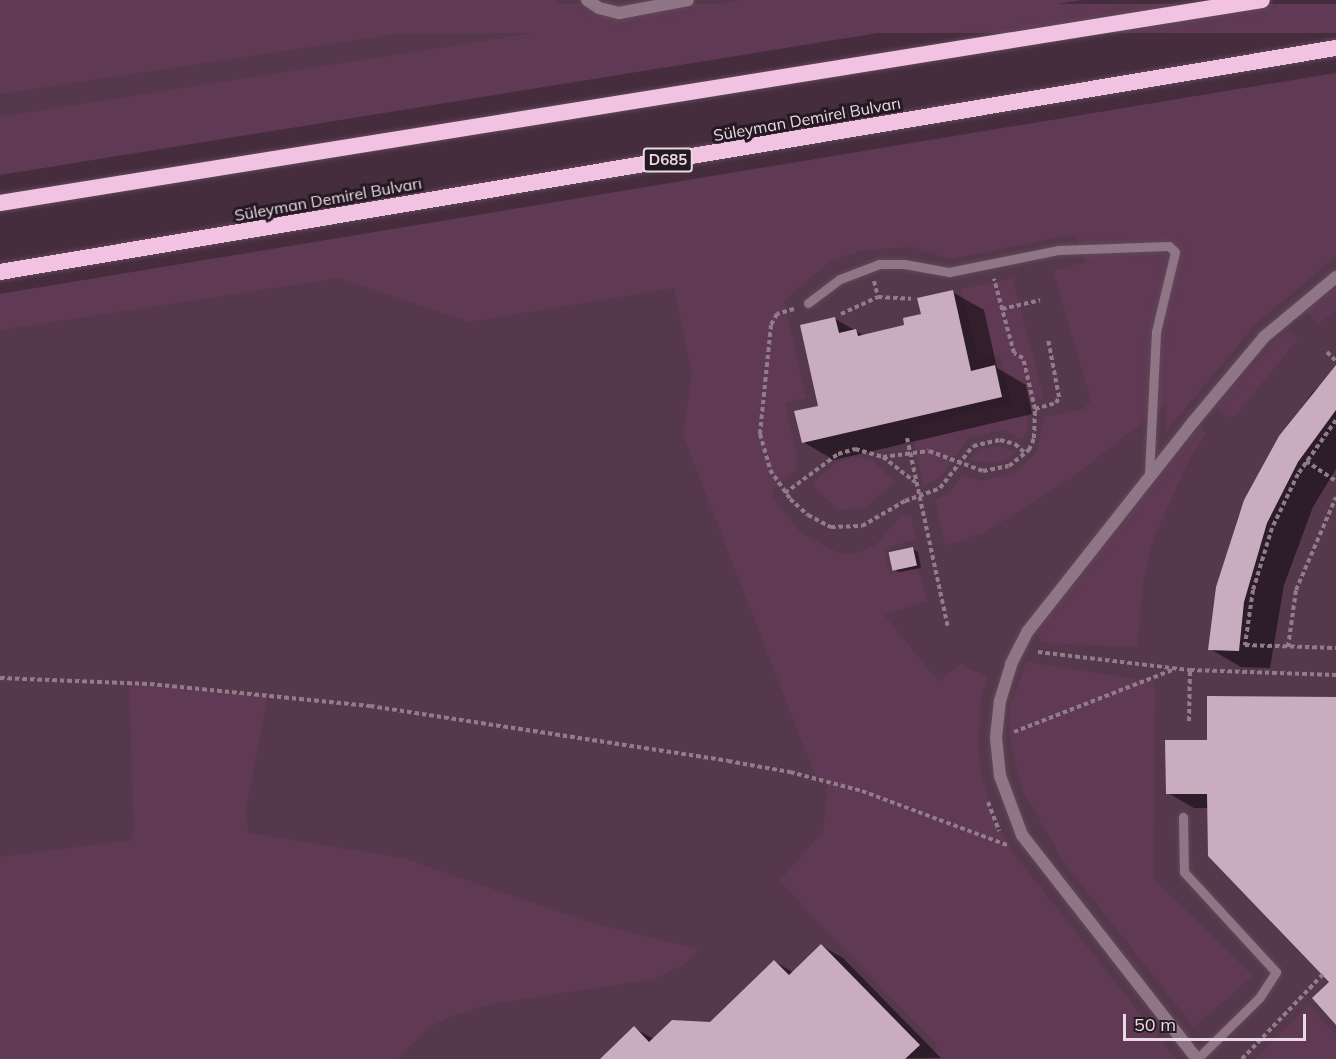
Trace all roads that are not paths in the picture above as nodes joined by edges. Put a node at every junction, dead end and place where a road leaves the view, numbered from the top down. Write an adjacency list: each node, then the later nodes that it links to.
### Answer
1 (587, 0): 2 (street)
2 (688, 0)
3 (1262, 0): 5 (highway)
4 (1336, 48): 6 (highway, Süleyman Demirel Bulvarı / D685)
5 (0, 203)
6 (0, 272)
7 (1336, 277): 9 (street)
8 (808, 303): 9 (lane)
9 (1149, 477): 11 (street)
10 (1183, 817): 11 (lane)
11 (1197, 1059)

